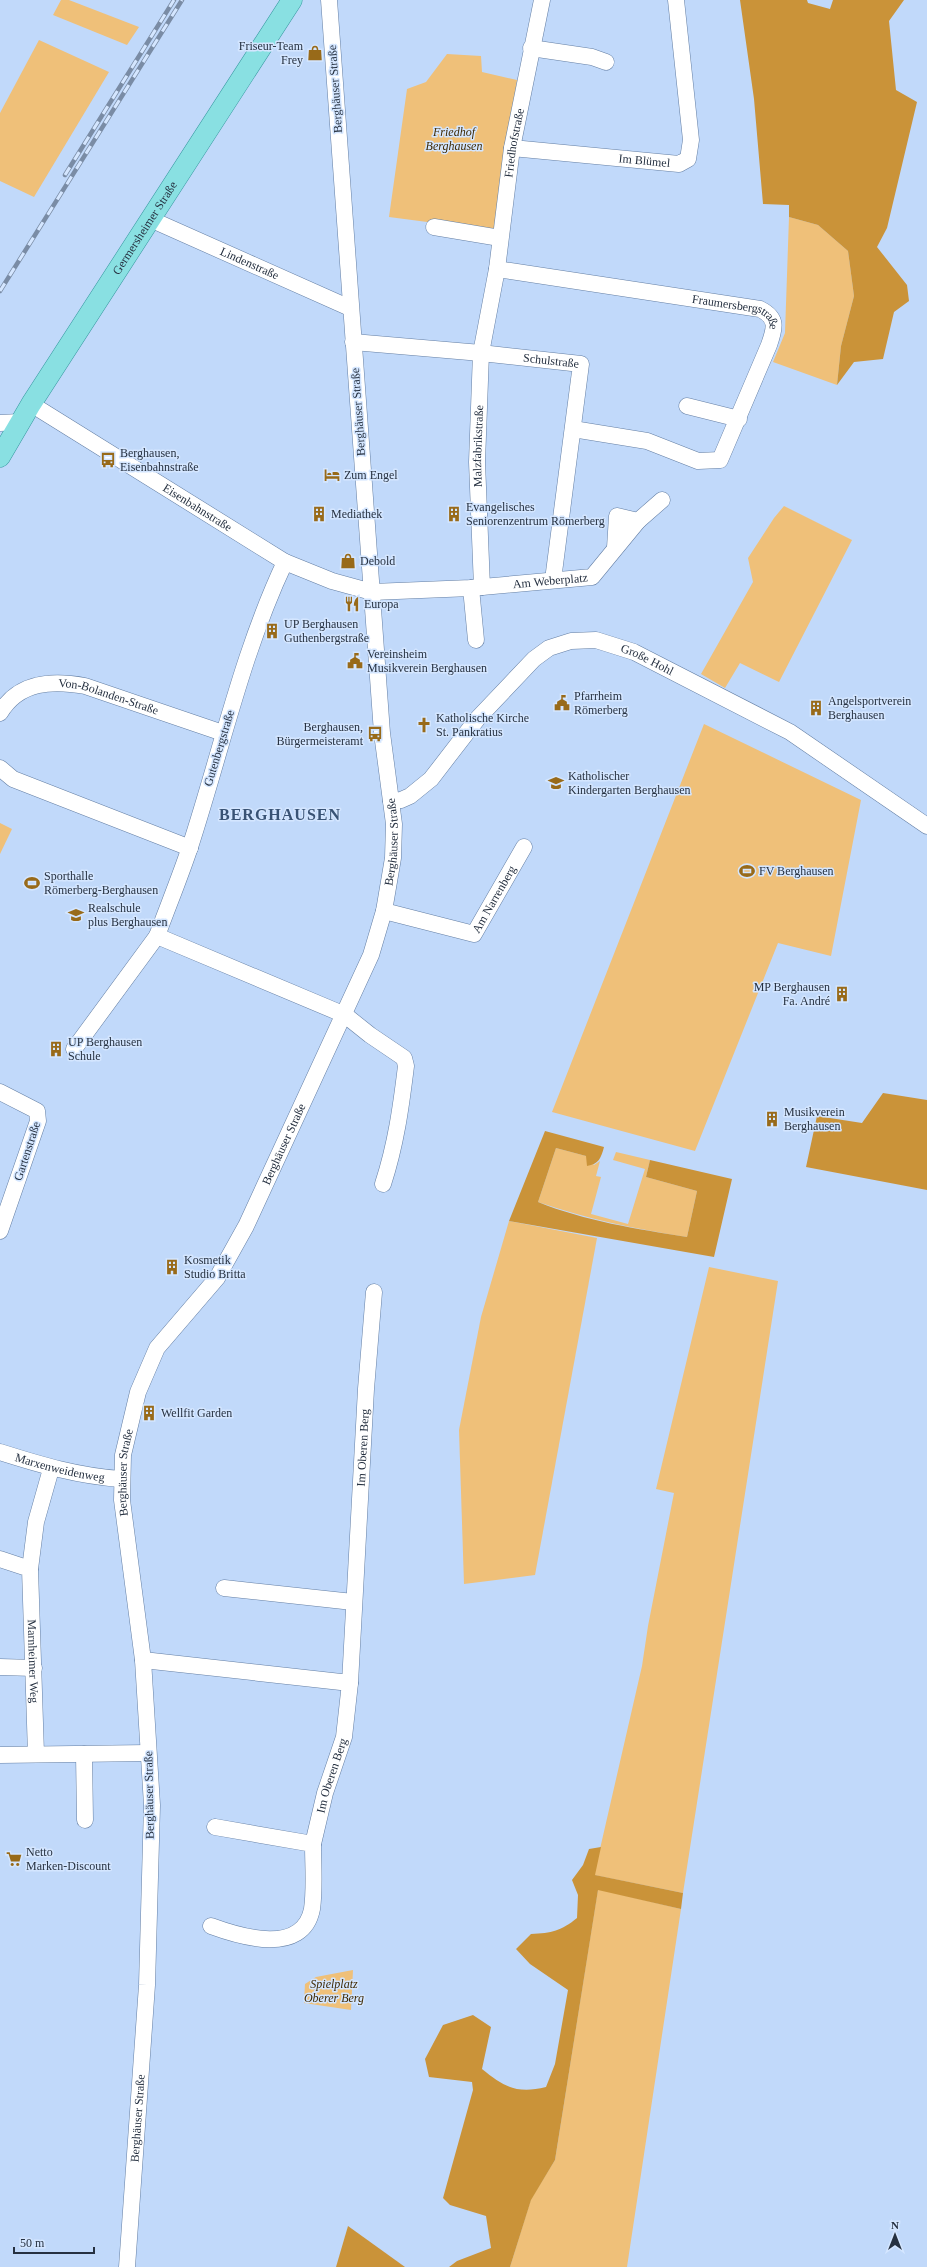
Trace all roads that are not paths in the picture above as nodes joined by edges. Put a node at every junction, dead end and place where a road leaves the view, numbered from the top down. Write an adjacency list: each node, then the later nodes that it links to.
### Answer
1 (292, 0): 8 (main road, Germersheimer Straße)
2 (329, 0): 12 (street, Berghäuser Straße)
3 (542, 0): 5 (street, Friedhofstraße)
4 (676, 0): 7 (street, Im Blümel)
5 (531, 48): 6 (street); 7 (street, Friedhofstraße)
6 (606, 62)
7 (512, 148): 10 (street, Friedhofstraße)
8 (150, 219): 12 (street, Lindenstraße); 15 (main road, Germersheimer Straße)
9 (434, 227): 10 (street)
10 (500, 238): 11 (street, Friedhofstraße)
11 (497, 268): 14 (street, Friedhofstraße); 17 (street, Fraumersbergstraße)
12 (350, 308): 13 (street, Berghäuser Straße)
13 (353, 342): 14 (street, Schulstraße); 26 (street, Berghäuser Straße)
14 (481, 352): 20 (street, Schulstraße); 25 (street, Malzfabrikstraße)
15 (31, 404): 18 (main road, Germersheimer Straße); 23 (street, Eisenbahnstraße)
16 (686, 406): 17 (street)
17 (739, 419): 20 (street, Fraumersbergstraße)
18 (20, 422): 19 (street); 21 (main road, Germersheimer Straße)
19 (0, 423)
20 (573, 429): 24 (street, Schulstraße)
21 (0, 457)
22 (662, 500): 24 (street, Am Weberplatz)
23 (285, 562): 26 (street, Eisenbahnstraße); 29 (street, Gutenbergstraße)
24 (553, 580): 25 (street, Am Weberplatz)
25 (477, 588): 26 (street, Am Weberplatz); 27 (street)
26 (372, 592): 31 (street, Berghäuser Straße)
27 (476, 640)
28 (0, 713): 29 (street, Von-Bolanden-Straße)
29 (223, 733): 34 (street, Gutenbergstraße)
30 (0, 768): 34 (street)
31 (391, 801): 32 (street, Große Hohl); 35 (street, Berghäuser Straße)
32 (927, 826)
33 (524, 847): 35 (street, Am Narrenberg)
34 (190, 848): 36 (street, Gutenbergstraße)
35 (384, 911): 37 (street, Berghäuser Straße)
36 (157, 936): 37 (street); 38 (street, Gutenbergstraße)
37 (345, 1015): 40 (street); 45 (street, Berghäuser Straße)
38 (74, 1049)
39 (0, 1092): 41 (street, Gartenstraße)
40 (384, 1184)
41 (0, 1231)
42 (374, 1292): 49 (street, Im Oberen Berg)
43 (0, 1452): 44 (street, Marxenweidenweg)
44 (52, 1469): 45 (street, Marxenweidenweg); 47 (street, Marnheimer Weg)
45 (121, 1479): 50 (street, Berghäuser Straße)
46 (0, 1560): 47 (street)
47 (30, 1569): 52 (street, Marnheimer Weg)
48 (224, 1588): 49 (street)
49 (353, 1602): 53 (street, Im Oberen Berg)
50 (143, 1660): 53 (street); 56 (street, Berghäuser Straße)
51 (0, 1667): 52 (street)
52 (34, 1668): 54 (street, Marnheimer Weg)
53 (350, 1684): 60 (street, Im Oberen Berg)
54 (36, 1754): 55 (street); 57 (street)
55 (84, 1754): 56 (street); 58 (street)
56 (148, 1754): 62 (street, Berghäuser Straße)
57 (0, 1756)
58 (86, 1820)
59 (214, 1826): 60 (street)
60 (313, 1844): 61 (street, Im Oberen Berg)
61 (211, 1926)
62 (126, 2267)

